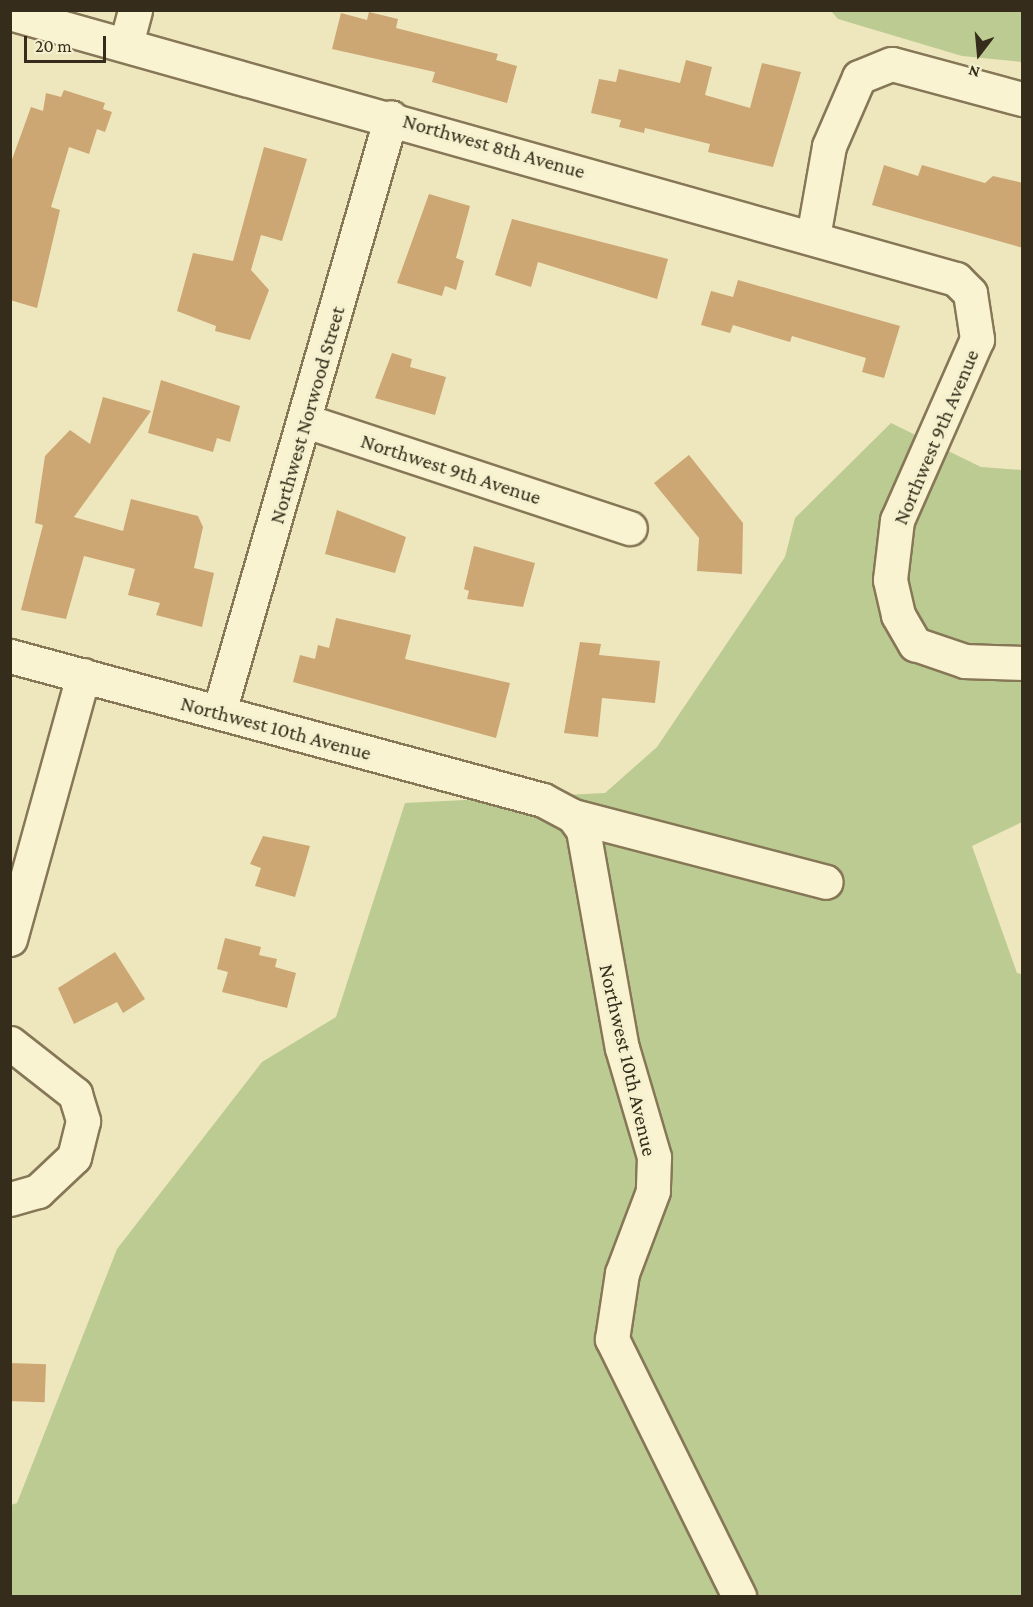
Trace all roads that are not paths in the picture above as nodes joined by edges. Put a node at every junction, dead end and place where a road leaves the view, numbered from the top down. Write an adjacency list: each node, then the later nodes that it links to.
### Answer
1 (135, 10): 3 (street)
2 (10, 13): 3 (street, Northwest 8th Avenue)
3 (126, 44): 5 (street, Northwest 8th Avenue)
4 (1023, 99): 6 (street)
5 (391, 117): 6 (street, Northwest 8th Avenue); 8 (street, Northwest Norwood Street)
6 (813, 237): 7 (street, Northwest 8th Avenue)
7 (970, 293): 11 (street, Northwest 9th Avenue)
8 (306, 421): 9 (street, Northwest 9th Avenue); 13 (street, Northwest Norwood Street)
9 (630, 528)
10 (10, 656): 12 (street, Northwest 10th Avenue)
11 (1023, 663)
12 (83, 675): 13 (street, Northwest 10th Avenue); 16 (street)
13 (219, 712): 14 (street, Northwest 10th Avenue)
14 (573, 816): 15 (street, Northwest 10th Avenue); 19 (street, Northwest 10th Avenue)
15 (826, 882)
16 (10, 939)
17 (10, 1043): 18 (street)
18 (10, 1199)
19 (739, 1596)

